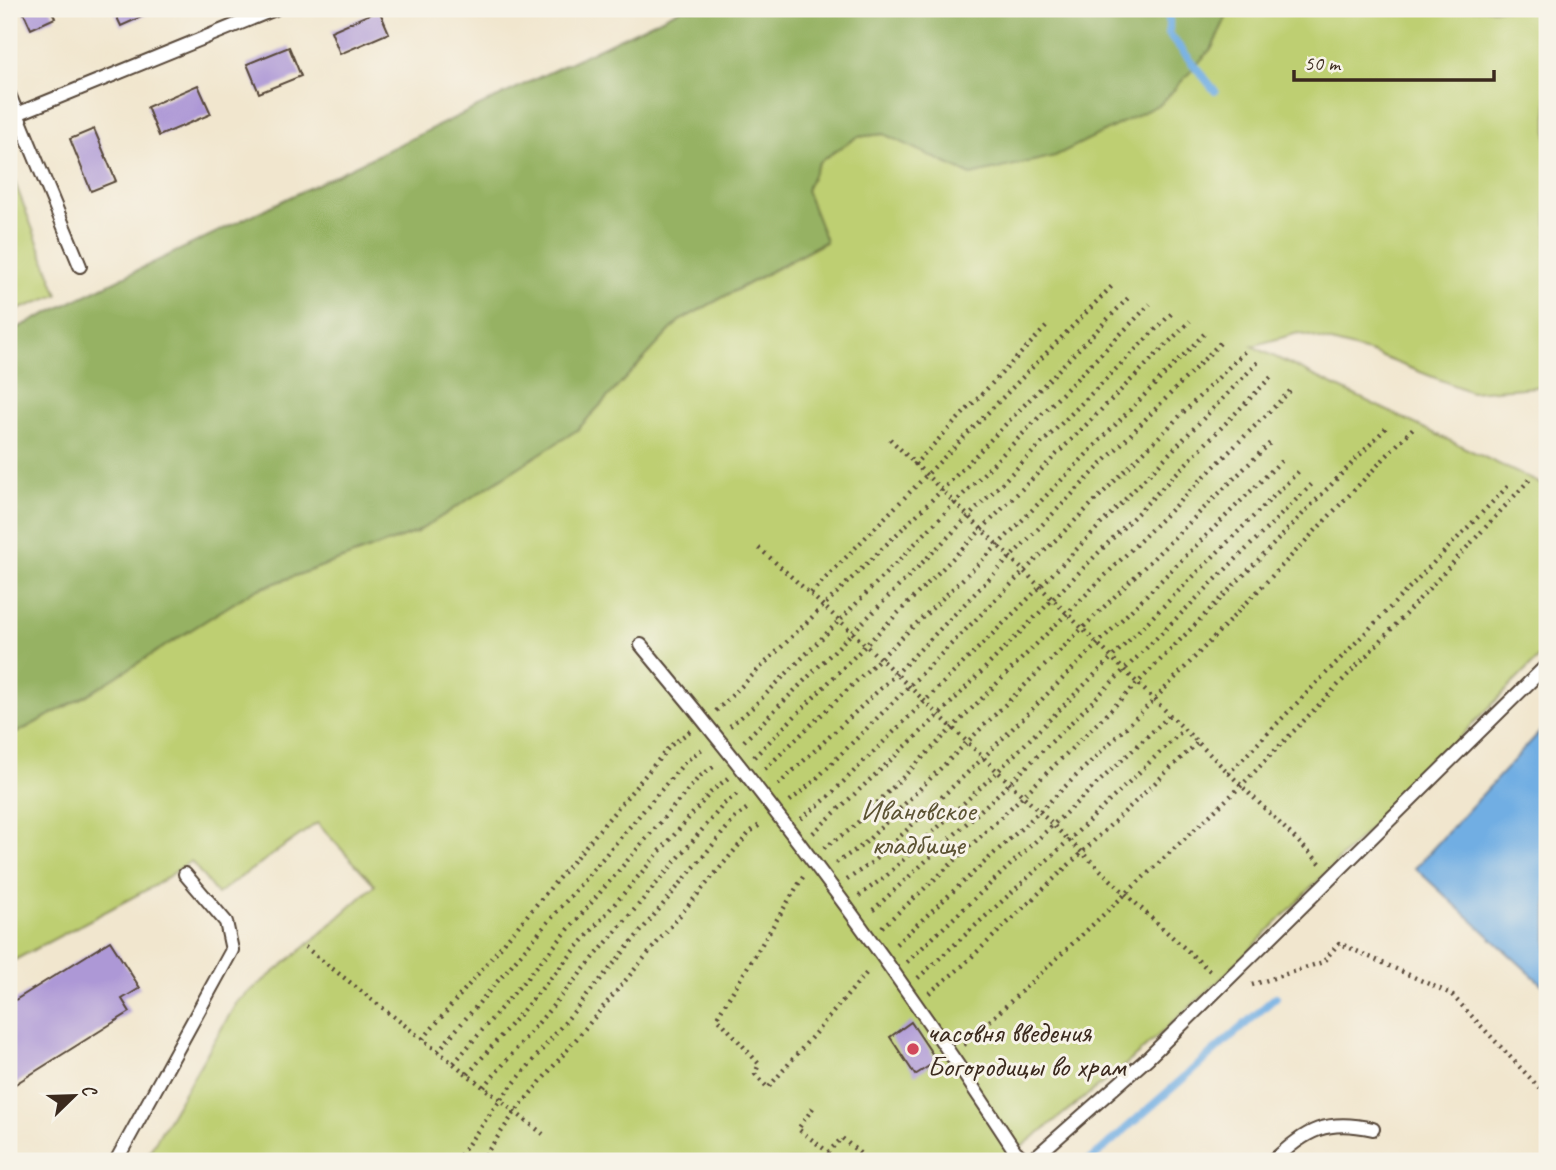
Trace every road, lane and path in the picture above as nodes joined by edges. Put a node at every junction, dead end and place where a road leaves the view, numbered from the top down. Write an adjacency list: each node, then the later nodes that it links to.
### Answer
1 (275, 9): 3 (lane)
2 (9, 94): 3 (lane)
3 (17, 114): 4 (lane)
4 (79, 266)
5 (1113, 285): 24 (path)
6 (1130, 296): 28 (path)
7 (1150, 304): 29 (path)
8 (1172, 313): 30 (path)
9 (1190, 321): 31 (path)
10 (1046, 327): 22 (path)
11 (1207, 331): 32 (path)
12 (1223, 340): 34 (path)
13 (1245, 351): 35 (path)
14 (1261, 359): 36 (path)
15 (1273, 374): 38 (path)
16 (1290, 391): 40 (path)
17 (1416, 426): 55 (path)
18 (1385, 428): 52 (path)
19 (890, 439): 22 (path)
20 (1270, 443): 42 (path)
21 (1284, 457): 44 (path)
22 (914, 465): 24 (path)
23 (1301, 469): 47 (path)
24 (926, 476): 28 (path); 37 (path)
25 (1531, 478): 71 (path)
26 (1314, 482): 50 (path)
27 (1511, 483): 68 (path)
28 (941, 491): 29 (path); 39 (path)
29 (954, 504): 30 (path); 41 (path)
30 (968, 517): 31 (path); 43 (path)
31 (982, 531): 32 (path); 46 (path)
32 (997, 546): 34 (path); 48 (path)
33 (759, 548): 37 (path)
34 (1010, 559): 35 (path); 51 (path)
35 (1024, 573): 36 (path); 53 (path)
36 (1039, 588): 38 (path); 54 (path)
37 (811, 593): 39 (path)
38 (1051, 600): 40 (path); 56 (path)
39 (825, 606): 41 (path); 58 (path)
40 (1067, 615): 42 (path); 59 (path)
41 (840, 620): 43 (path); 61 (path)
42 (1082, 630): 44 (path); 62 (path)
43 (854, 633): 46 (path); 64 (path)
44 (1095, 643): 47 (path); 65 (path)
45 (642, 645): 58 (lane)
46 (867, 646): 48 (path); 66 (path)
47 (1110, 658): 50 (path); 67 (path)
48 (882, 659): 51 (path); 69 (path)
49 (1547, 665): 112 (lane)
50 (1123, 671): 52 (path); 70 (path)
51 (897, 673): 53 (path); 72 (path)
52 (1138, 685): 55 (path); 73 (path)
53 (910, 686): 54 (path); 74 (path)
54 (924, 700): 56 (path); 77 (path)
55 (1153, 701): 57 (path); 75 (path)
56 (939, 715): 59 (path); 79 (path)
57 (1169, 716): 60 (path); 76 (path)
58 (705, 720): 61 (lane); 96 (path)
59 (952, 728): 62 (path); 81 (path)
60 (1183, 730): 63 (path); 78 (path)
61 (718, 736): 64 (lane); 97 (path)
62 (967, 743): 65 (path); 81 (path)
63 (1197, 743): 68 (path); 80 (path)
64 (732, 754): 66 (lane); 99 (path)
65 (983, 758): 67 (path); 84 (path)
66 (742, 767): 69 (lane); 100 (path)
67 (997, 772): 70 (path); 86 (path)
68 (1227, 774): 71 (path)
69 (753, 781): 72 (lane); 101 (path)
70 (1009, 784): 73 (path); 87 (path)
71 (1240, 787): 82 (path); 85 (path)
72 (765, 796): 74 (lane); 103 (path)
73 (1023, 798): 75 (path); 88 (path)
74 (777, 811): 77 (lane); 105 (path)
75 (1038, 813): 76 (path); 90 (path)
76 (1053, 827): 78 (path); 91 (path)
77 (790, 828): 79 (lane)
78 (1068, 841): 80 (path); 93 (path)
79 (801, 843): 81 (lane)
80 (1082, 854): 85 (path); 95 (path)
81 (817, 864): 84 (lane); 90 (path)
82 (1327, 870)
83 (185, 874): 108 (lane)
84 (835, 888): 86 (lane)
85 (1124, 895): 92 (path); 98 (path)
86 (847, 905): 87 (lane)
87 (859, 921): 88 (lane)
88 (871, 936): 90 (lane)
89 (305, 947): 96 (path)
90 (884, 954): 91 (lane)
91 (896, 972): 93 (lane)
92 (1220, 980)
93 (907, 988): 95 (lane)
94 (1244, 988): 102 (path)
95 (917, 1003): 98 (lane)
96 (423, 1039): 97 (path)
97 (438, 1051): 99 (path)
98 (953, 1055): 112 (lane)
99 (454, 1063): 100 (path)
100 (468, 1074): 101 (path)
101 (484, 1087): 103 (path)
102 (1547, 1096)
103 (500, 1100): 105 (path); 109 (path)
104 (813, 1108): 111 (path)
105 (515, 1112): 107 (path); 110 (path)
106 (1373, 1129): 113 (lane)
107 (543, 1134)
108 (116, 1161)
109 (456, 1161)
110 (481, 1161)
111 (869, 1161)
112 (1028, 1161)
113 (1273, 1161)

